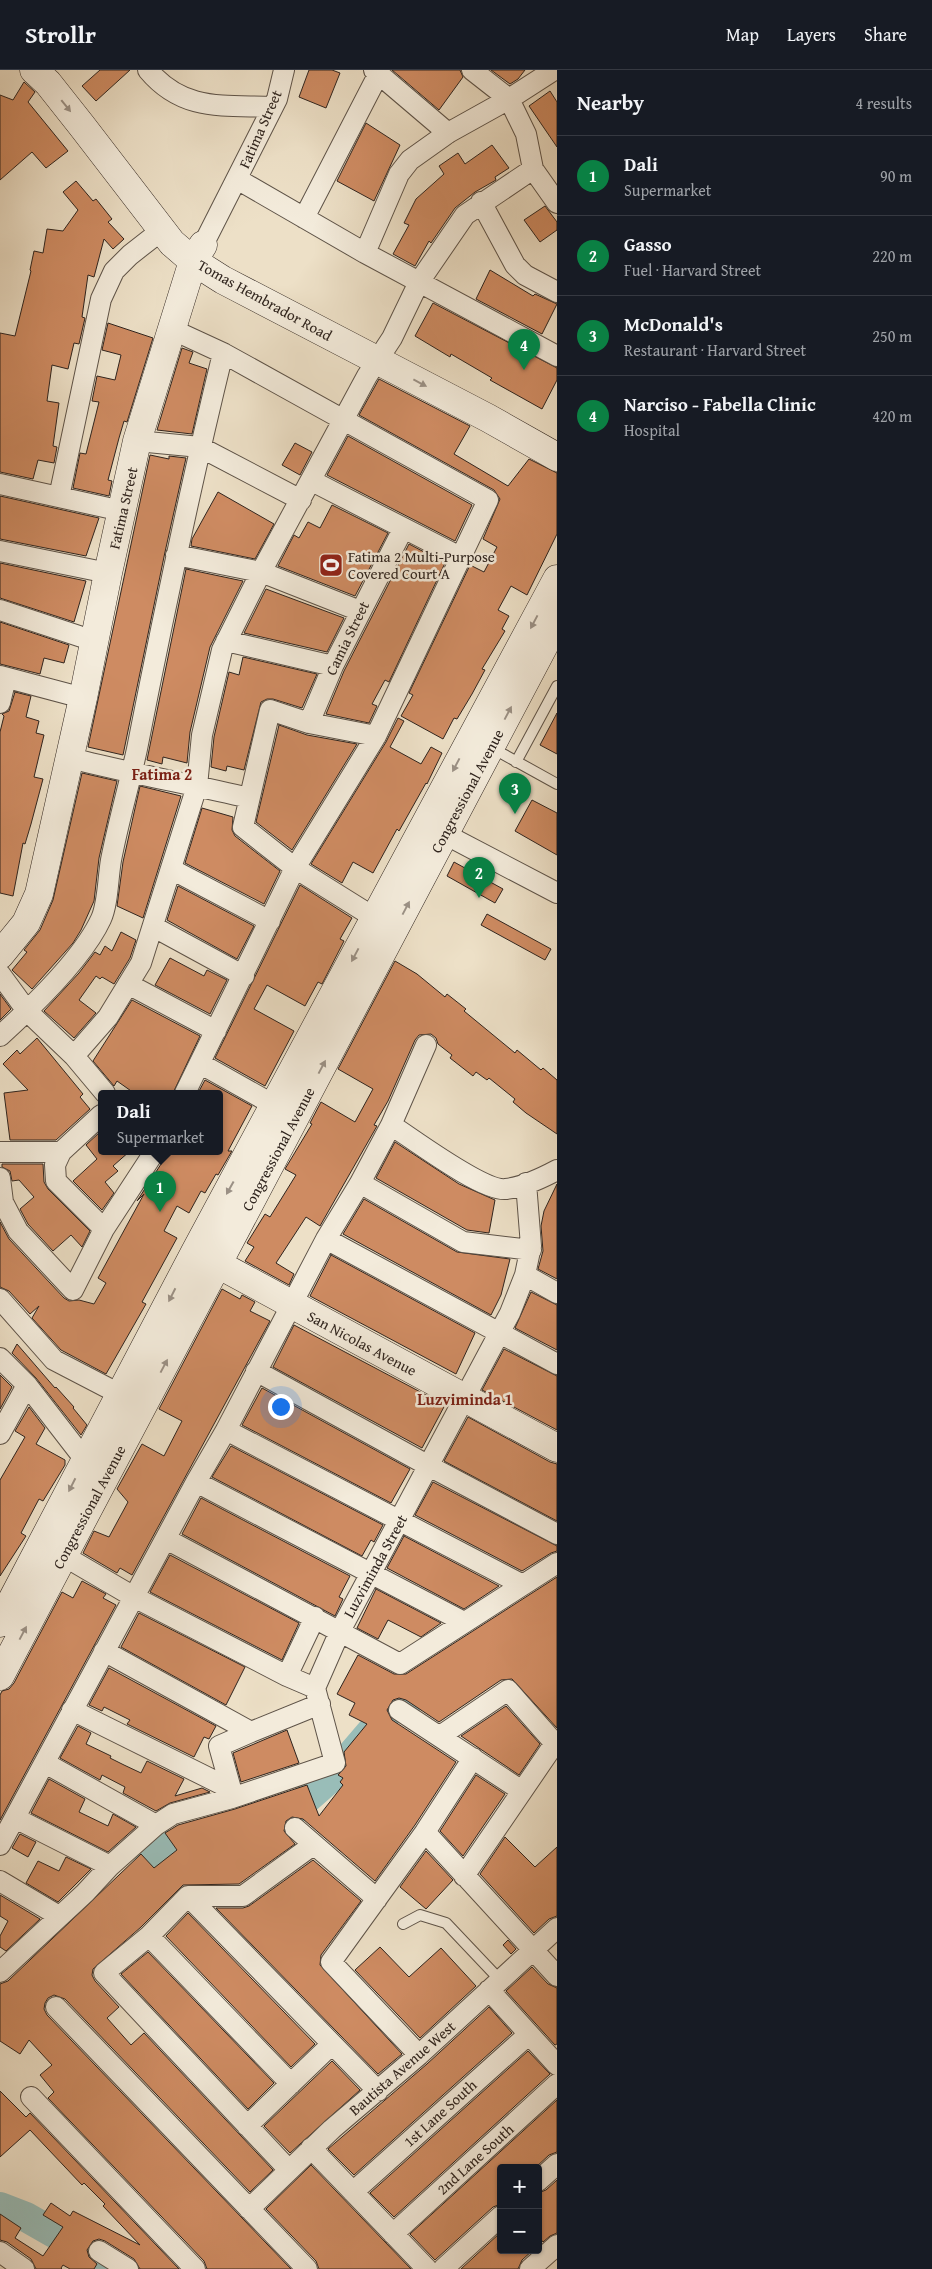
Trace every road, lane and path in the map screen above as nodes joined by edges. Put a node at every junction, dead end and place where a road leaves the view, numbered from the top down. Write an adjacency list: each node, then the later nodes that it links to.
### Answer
1 (34, 70): 16 (street, Tomas Hembrador Road, one-way to 16)
2 (58, 70): 17 (street, Tomas Hembrador Road)
3 (148, 70): 9 (street)
4 (284, 70): 9 (street, Fatima Street)
5 (472, 70): 8 (street)
6 (554, 70): 8 (street)
7 (377, 72): 10 (street); 15 (street)
8 (509, 99): 10 (street); 11 (street)
9 (272, 107): 12 (street, Fatima Street)
10 (448, 133): 18 (street)
11 (532, 169): 13 (street); 14 (street)
12 (237, 179): 15 (street); 17 (street, Fatima Street)
13 (481, 202): 19 (street); 20 (street)
14 (557, 203)
15 (304, 218): 18 (street)
16 (162, 230): 17 (street, Tomas Hembrador Road); 32 (street)
17 (198, 253): 21 (street, Fatima Street); 22 (street, Tomas Hembrador Road)
18 (365, 253): 19 (street)
19 (419, 282): 22 (street); 24 (street)
20 (557, 292)
21 (171, 329): 23 (street); 27 (street, Fatima Street)
22 (382, 352): 25 (street); 26 (street, Tomas Hembrador Road); 29 (street, Tomas Hembrador Road, one-way to 29)
23 (222, 353): 25 (street); 28 (street)
24 (557, 356)
25 (344, 420): 30 (street); 38 (street)
26 (557, 436)
27 (137, 442): 28 (street); 34 (street, Fatima Street)
28 (200, 447): 33 (street); 37 (street)
29 (557, 457)
30 (312, 481): 33 (street); 35 (street)
31 (0, 484): 32 (street)
32 (59, 497): 34 (street)
33 (301, 500): 39 (street)
34 (122, 511): 40 (street, Fatima Street)
35 (403, 528): 38 (street); 43 (street, Camia Street)
36 (0, 551): 40 (street)
37 (176, 555): 39 (street); 57 (street)
38 (460, 557): 53 (street)
39 (261, 572): 43 (street); 45 (street)
40 (108, 573): 46 (street, Fatima Street)
41 (557, 579): 54 (street, Congressional Avenue, one-way to 54)
42 (0, 610): 46 (street)
43 (360, 611): 47 (street, Camia Street)
44 (557, 621): 54 (street, Congressional Avenue, one-way to 44)
45 (226, 641): 47 (street); 59 (street)
46 (94, 642): 50 (street, Fatima Street)
47 (333, 666): 52 (street, Camia Street)
48 (3, 677): 50 (street); 51 (street)
49 (557, 686): 56 (lane)
50 (83, 698): 55 (street, Fatima Street)
51 (0, 703)
52 (309, 723): 53 (street); 60 (street)
53 (376, 736): 62 (street)
54 (481, 742): 56 (lane); 61 (street, Congressional Avenue)
55 (70, 758): 57 (street); 68 (street, Fatima Street)
56 (516, 762): 58 (lane)
57 (132, 774): 59 (street); 72 (street)
58 (557, 784)
59 (197, 786): 60 (street); 63 (street)
60 (249, 798): 62 (street)
61 (434, 828): 64 (street); 65 (street, Congressional Avenue); 93 (street, Congressional Avenue, one-way to 61)
62 (295, 868): 65 (street); 66 (street)
63 (171, 869): 66 (street); 67 (street)
64 (557, 893)
65 (375, 918): 80 (street, Congressional Avenue, one-way to 80)
66 (270, 921): 70 (street)
67 (154, 927): 70 (street); 71 (street)
68 (0, 955)
69 (0, 974): 72 (street)
70 (244, 976): 73 (street)
71 (128, 984): 73 (street); 76 (street)
72 (27, 1012): 74 (street); 76 (street)
73 (216, 1032): 77 (street)
74 (0, 1036)
75 (426, 1045): 82 (street)
76 (74, 1056): 78 (street)
77 (200, 1064): 79 (street); 80 (street)
78 (102, 1090)
79 (187, 1090)
80 (274, 1105): 93 (street, Congressional Avenue, one-way to 93)
81 (98, 1118): 84 (street)
82 (391, 1125): 88 (street); 89 (street)
83 (0, 1152): 84 (street)
84 (61, 1152): 90 (street)
85 (152, 1155): 90 (street)
86 (557, 1170): 89 (street)
87 (0, 1178): 90 (street)
88 (360, 1183): 91 (street); 92 (street)
89 (526, 1183): 92 (street, Luzviminda Street)
90 (104, 1229)
91 (326, 1239): 97 (street); 98 (street)
92 (531, 1250): 94 (street, Luzviminda Street)
93 (206, 1258): 97 (street, San Nicolas Avenue); 104 (street, Congressional Avenue)
94 (525, 1275): 95 (street); 98 (street, Luzviminda Street)
95 (557, 1293)
96 (0, 1299): 104 (street)
97 (291, 1305): 101 (street); 103 (street, San Nicolas Avenue)
98 (499, 1334): 100 (street); 103 (street, Luzviminda Street)
99 (0, 1358): 102 (street)
100 (557, 1364)
101 (256, 1371): 105 (street); 109 (street)
102 (26, 1385): 106 (street); 108 (street)
103 (465, 1398): 107 (street, San Nicolas Avenue); 109 (street, Luzviminda Street)
104 (132, 1400): 108 (street, Congressional Avenue); 114 (street, Congressional Avenue)
105 (226, 1430): 110 (street); 111 (street)
106 (0, 1434)
107 (557, 1448)
108 (85, 1460): 121 (street, Congressional Avenue, one-way to 121)
109 (429, 1466): 111 (street, Luzviminda Street); 112 (street)
110 (196, 1482): 113 (street); 116 (street)
111 (400, 1522): 116 (street, Luzviminda Street); 117 (street)
112 (557, 1534)
113 (166, 1539): 118 (street); 119 (street)
114 (64, 1556): 118 (street); 124 (street, Congressional Avenue, one-way to 114)
115 (557, 1563): 117 (street)
116 (372, 1573): 120 (street); 122 (street, Luzviminda Street)
117 (523, 1585): 120 (street)
118 (134, 1597): 123 (street); 125 (street)
119 (315, 1617): 122 (street); 125 (street)
120 (464, 1622): 122 (street)
121 (0, 1624)
122 (340, 1630): 126 (street, Luzviminda Street)
123 (104, 1651): 127 (street); 129 (street)
124 (0, 1676)
125 (287, 1676): 126 (street)
126 (318, 1696): 129 (street); 135 (street)
127 (72, 1710): 133 (street); 135 (street)
128 (399, 1710): 130 (street)
129 (252, 1732): 135 (street)
130 (440, 1736): 131 (street); 132 (street)
131 (556, 1744): 134 (street)
132 (473, 1758): 134 (street); 139 (street)
133 (45, 1763): 136 (street); 137 (street)
134 (522, 1792): 143 (street)
135 (232, 1793): 137 (street)
136 (15, 1818): 140 (street); 142 (street)
137 (156, 1825): 142 (street)
138 (295, 1828): 141 (street)
139 (425, 1832): 143 (street); 146 (street)
140 (0, 1845)
141 (313, 1845): 145 (street); 146 (street)
142 (110, 1866): 147 (street)
143 (464, 1876): 151 (street)
144 (0, 1881): 147 (street)
145 (188, 1896): 150 (street); 158 (street)
146 (377, 1899): 159 (street)
147 (58, 1916): 152 (street)
148 (403, 1924): 155 (lane)
149 (557, 1928): 151 (street, Bautista Avenue West)
150 (149, 1936): 161 (street); 165 (street)
151 (533, 1949): 154 (street); 155 (street, Bautista Avenue West)
152 (8, 1954): 153 (street)
153 (0, 1972)
154 (557, 1976)
155 (495, 1985): 157 (street); 159 (street, Bautista Avenue West)
156 (56, 2007): 171 (street)
157 (528, 2035): 160 (street); 170 (street, 1st Lane South)
158 (332, 2044): 161 (street); 163 (street)
159 (419, 2055): 163 (street, Bautista Avenue West)
160 (557, 2065)
161 (291, 2084): 165 (street)
162 (557, 2084): 173 (street, 2nd Lane South)
163 (378, 2091): 166 (street, Bautista Avenue West)
164 (31, 2097): 177 (street)
165 (247, 2126): 168 (street)
166 (311, 2148): 168 (street, Bautista Avenue West); 170 (street)
167 (557, 2164): 169 (street)
168 (289, 2170): 171 (street, Bautista Avenue West)
169 (542, 2178)
170 (353, 2192): 173 (street)
171 (249, 2209): 178 (street)
172 (497, 2220): 180 (street)
173 (393, 2234): 179 (street)
174 (557, 2245): 181 (street)
175 (99, 2251): 176 (street)
176 (128, 2269)
177 (195, 2269)
178 (307, 2269)
179 (427, 2269)
180 (443, 2269)
181 (530, 2269)

